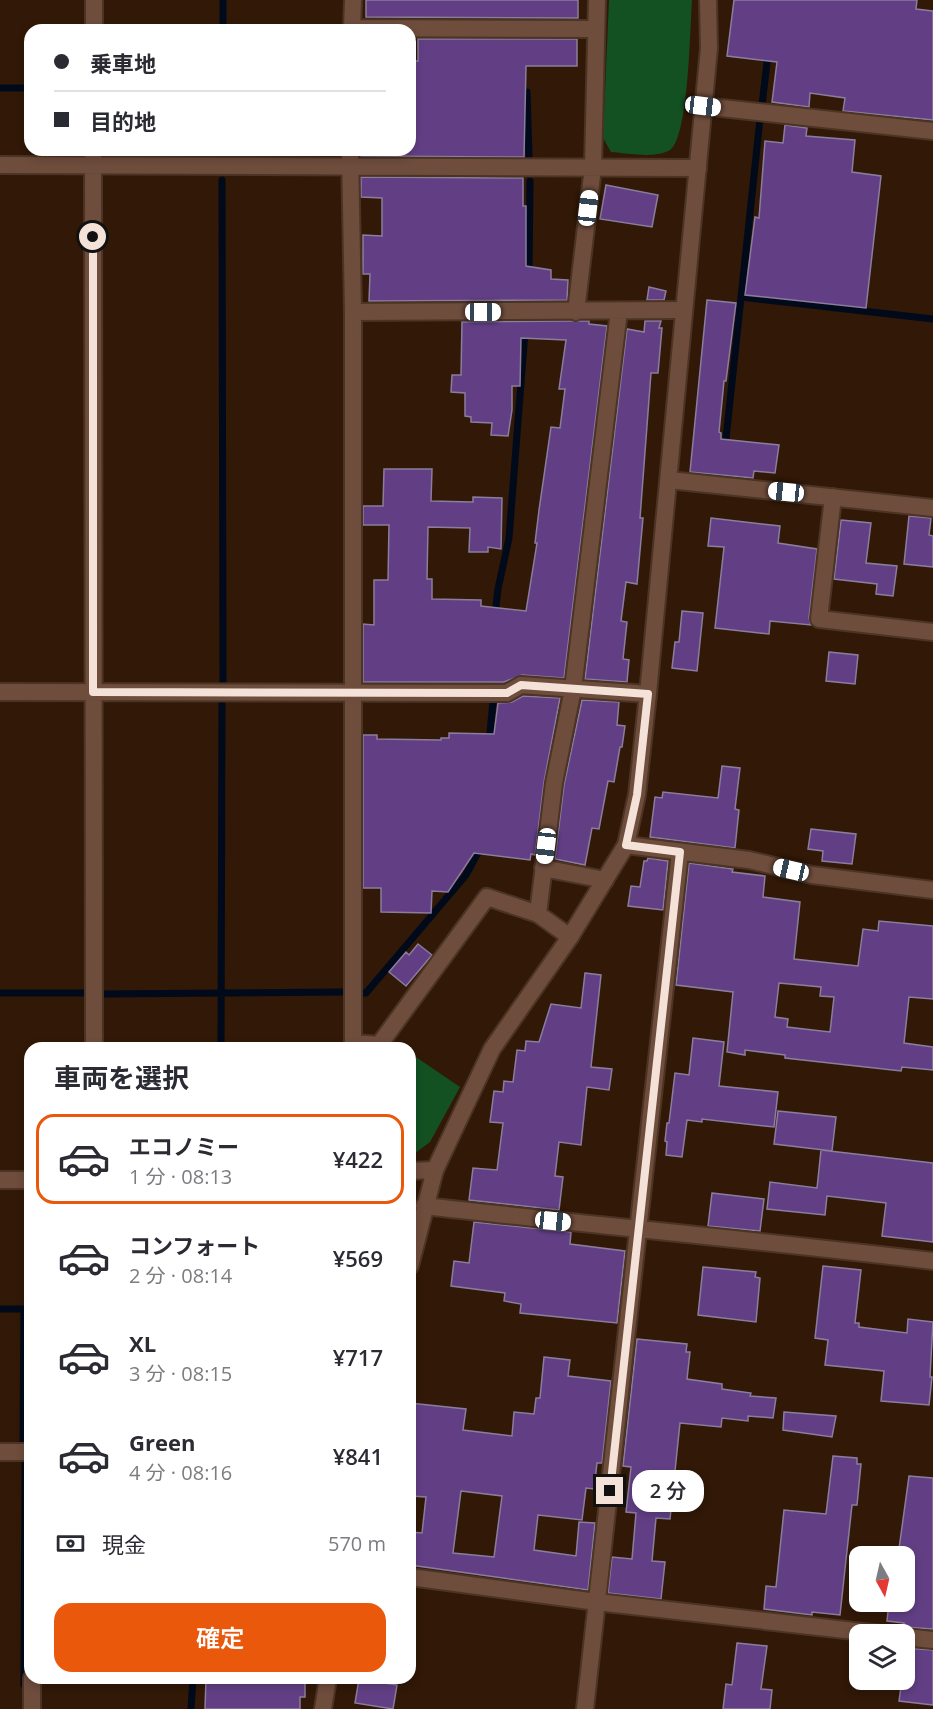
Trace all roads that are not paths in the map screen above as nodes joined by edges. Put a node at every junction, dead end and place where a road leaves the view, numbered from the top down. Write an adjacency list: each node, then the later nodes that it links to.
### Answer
1 (94, 0): 5 (street)
2 (353, 0): 6 (street)
3 (597, 0): 8 (street)
4 (708, 0): 9 (street)
5 (94, 24)
6 (352, 24)
7 (416, 29): 8 (street)
8 (596, 29): 14 (street)
9 (703, 106): 10 (street); 15 (street)
10 (933, 131)
11 (93, 158): 12 (street); 13 (street); 26 (street)
12 (350, 158): 14 (street); 18 (street)
13 (0, 165)
14 (593, 166): 15 (street); 19 (street)
15 (698, 168): 16 (street)
16 (684, 310): 17 (street); 20 (street)
17 (619, 311): 19 (street); 24 (street)
18 (353, 312): 19 (street); 27 (street)
19 (576, 312)
20 (669, 480): 21 (street); 28 (street)
21 (833, 497): 22 (street); 23 (street)
22 (933, 508)
23 (933, 632)
24 (573, 689): 27 (street); 28 (street); 31 (street)
25 (0, 692): 26 (street)
26 (93, 692): 27 (street); 36 (street)
27 (353, 693): 37 (street)
28 (648, 694): 29 (street)
29 (626, 845): 30 (street); 32 (street)
30 (680, 852): 33 (street); 44 (street)
31 (543, 868): 32 (street); 34 (street)
32 (605, 880): 35 (street)
33 (933, 890)
34 (538, 914): 35 (street); 38 (street)
35 (570, 937): 39 (street)
36 (94, 1042)
37 (352, 1042)
38 (381, 1042)
39 (435, 1170): 40 (street); 43 (street)
40 (416, 1171)
41 (0, 1180): 42 (street)
42 (24, 1180)
43 (424, 1206): 44 (street); 45 (street)
44 (639, 1231): 46 (street); 50 (street)
45 (416, 1240)
46 (933, 1261)
47 (0, 1452): 48 (street)
48 (24, 1452)
49 (416, 1578): 50 (street)
50 (597, 1602): 51 (street); 58 (street)
51 (849, 1630)
52 (915, 1638): 53 (street)
53 (933, 1640)
54 (32, 1684): 56 (street)
55 (327, 1684): 57 (street)
56 (32, 1709)
57 (323, 1709)
58 (585, 1709)

